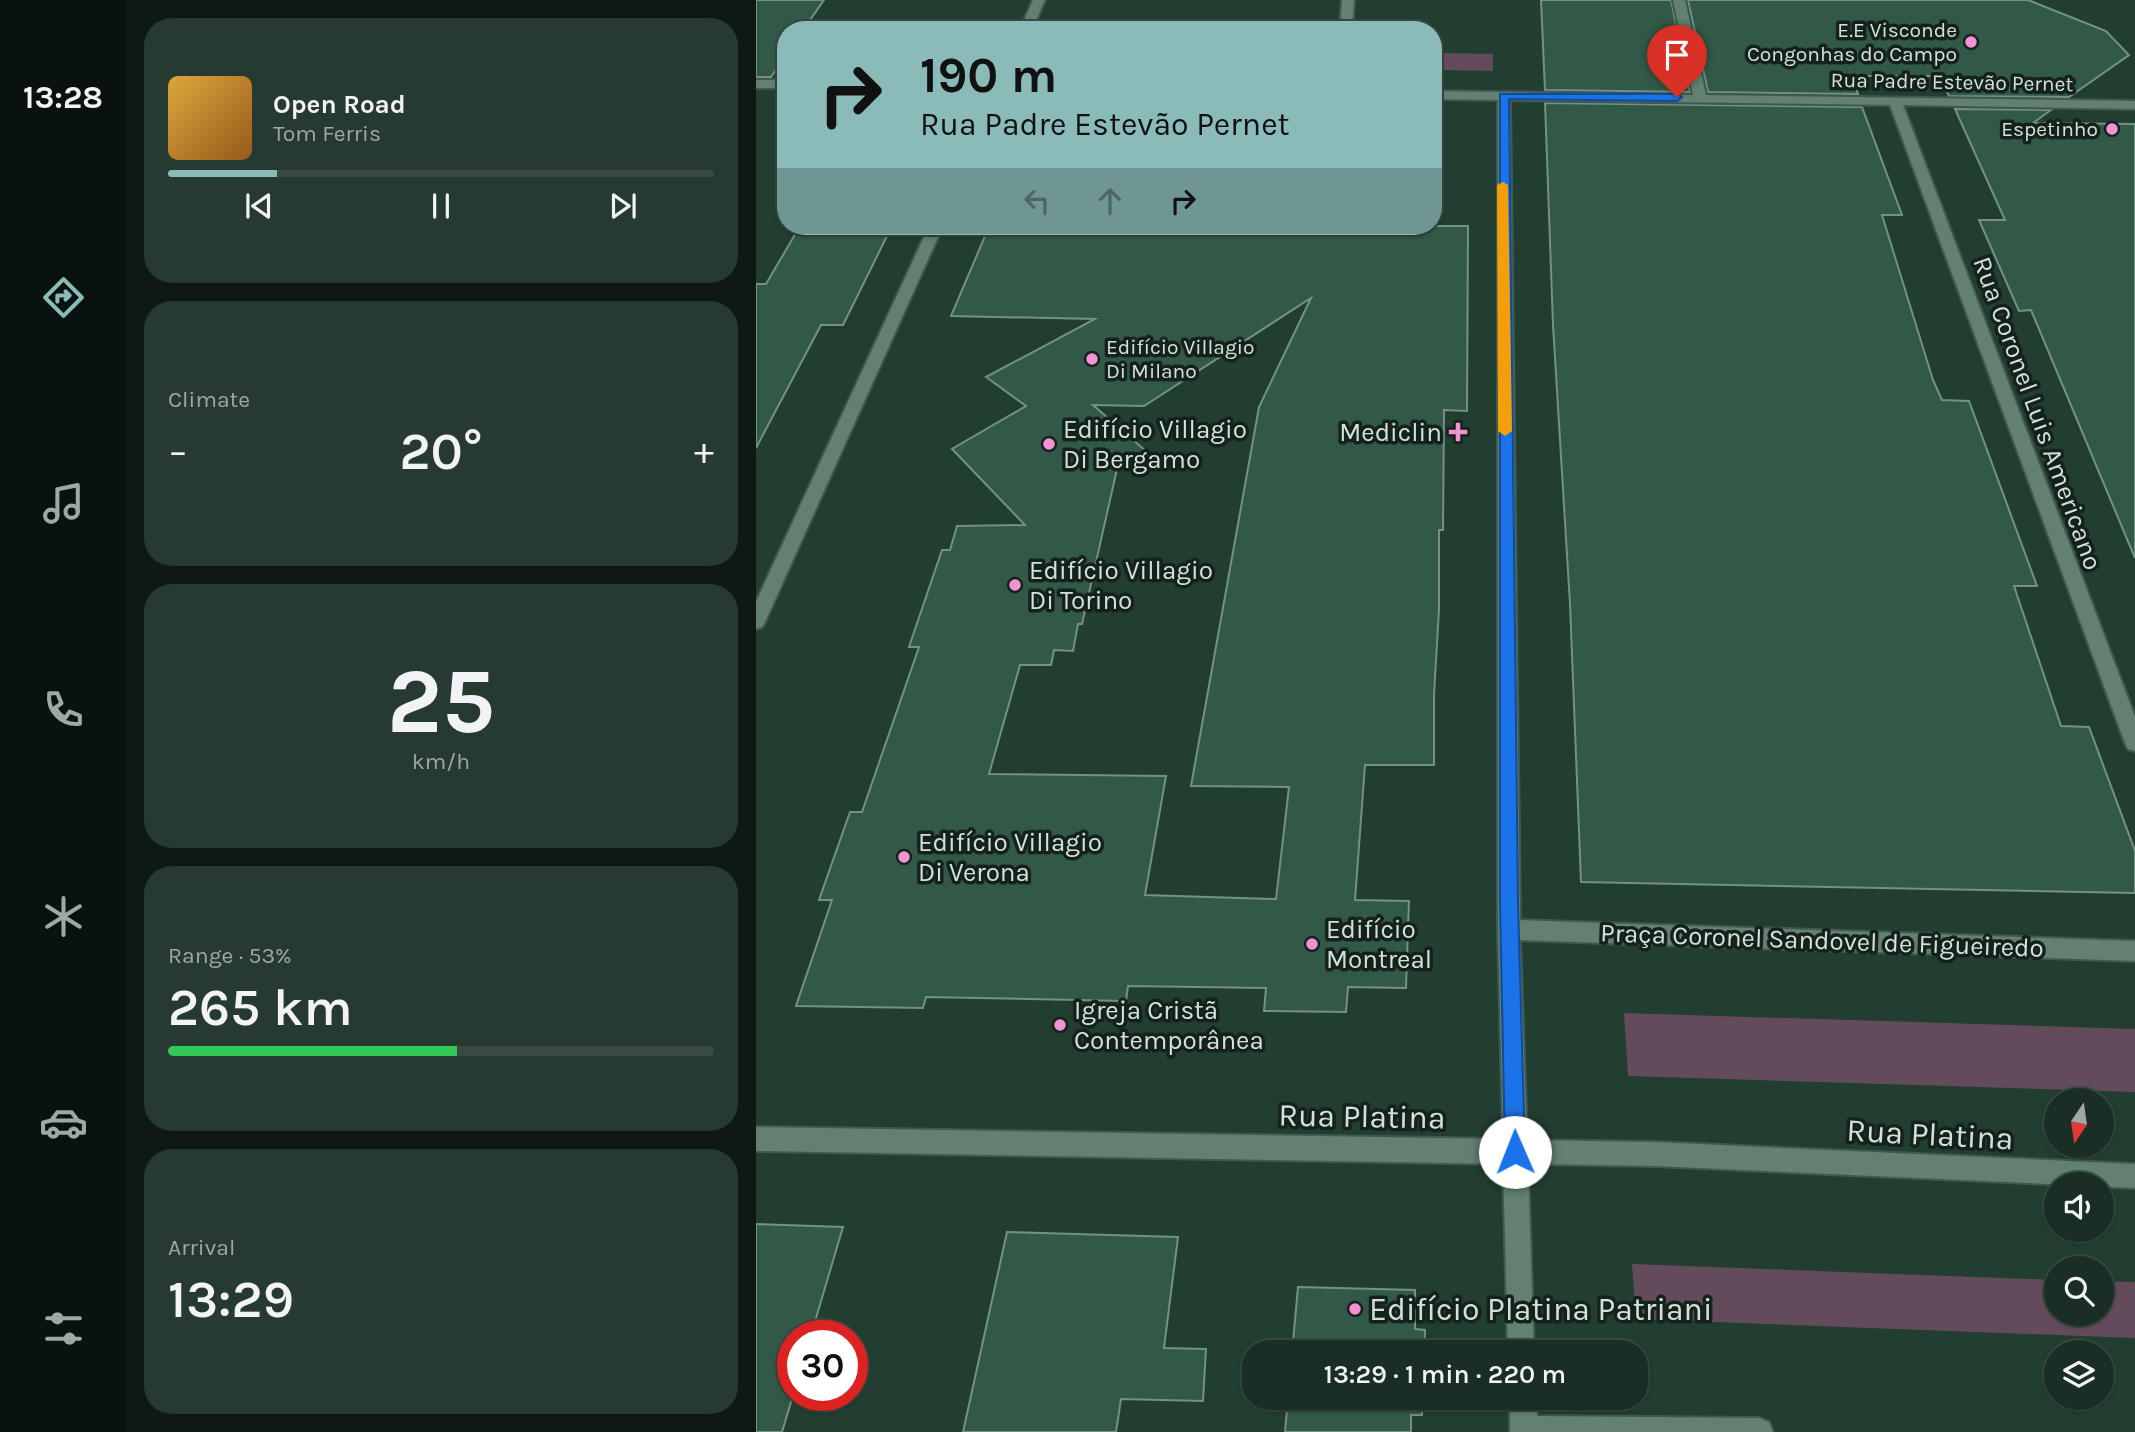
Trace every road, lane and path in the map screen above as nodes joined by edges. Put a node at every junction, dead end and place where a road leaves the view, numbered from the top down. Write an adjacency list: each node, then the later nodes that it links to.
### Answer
1 (1039, 0): 4 (street)
2 (1348, 0): 5 (street)
3 (1679, 0): 10 (street)
4 (1030, 21)
5 (1347, 21)
6 (756, 84): 7 (street)
7 (777, 84)
8 (1442, 95): 9 (street, Rua Padre Estevão Pernet)
9 (1504, 96): 10 (street, Rua Padre Estevão Pernet); 16 (street)
10 (1700, 98): 11 (street, Rua Padre Estevão Pernet)
11 (1895, 101): 12 (street, Rua Padre Estevão Pernet); 15 (street, Rua Coronel Luis Americano)
12 (2135, 105)
13 (932, 235): 14 (street)
14 (756, 622)
15 (2135, 743)
16 (1510, 930): 17 (street, Praça Coronel Sandovel de Figueiredo); 19 (street)
17 (2135, 951)
18 (756, 1139): 19 (street, Rua Platina)
19 (1515, 1152): 20 (street, Rua Platina); 21 (street)
20 (2135, 1176)
21 (1521, 1340)
22 (1523, 1410): 23 (street)
23 (1524, 1431): 24 (street)
24 (1759, 1432)

